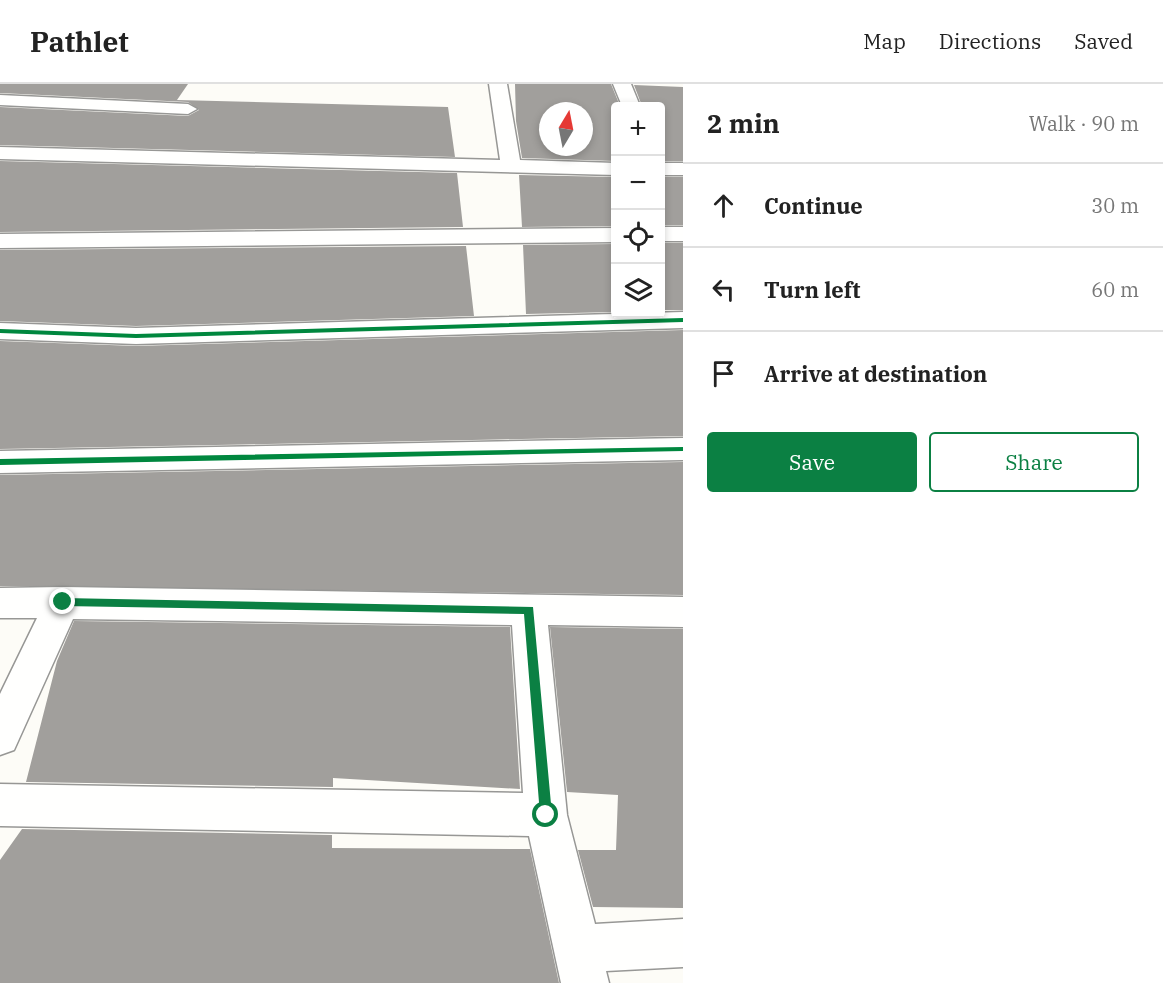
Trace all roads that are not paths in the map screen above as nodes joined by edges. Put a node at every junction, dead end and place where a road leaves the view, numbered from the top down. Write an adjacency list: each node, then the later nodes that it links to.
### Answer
1 (81, 84): 6 (street)
2 (498, 84): 11 (street)
3 (622, 84): 5 (street)
4 (0, 100): 6 (street)
5 (629, 102)
6 (63, 105): 7 (street); 8 (street)
7 (48, 121)
8 (174, 130)
9 (33, 138): 10 (street)
10 (8, 159): 11 (street)
11 (511, 168): 12 (street)
12 (611, 169)
13 (665, 169): 14 (street)
14 (683, 169)
15 (665, 234): 16 (street)
16 (683, 234)
17 (611, 235): 18 (street)
18 (0, 241)
19 (683, 320): 20 (street)
20 (0, 331)
21 (683, 449): 22 (street)
22 (0, 462)
23 (63, 602): 24 (street); 25 (street); 27 (street)
24 (0, 603)
25 (529, 610): 26 (street); 29 (street)
26 (683, 612)
27 (0, 736)
28 (0, 805): 29 (street)
29 (546, 815): 31 (street)
30 (683, 943): 31 (street)
31 (581, 966)

